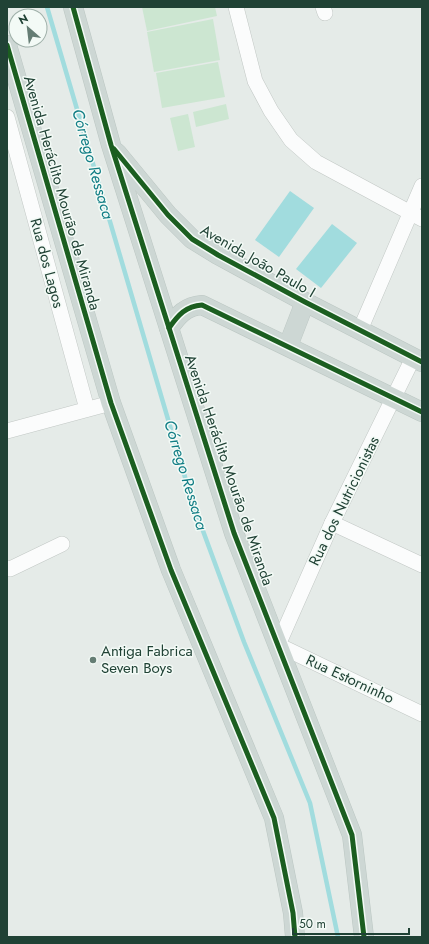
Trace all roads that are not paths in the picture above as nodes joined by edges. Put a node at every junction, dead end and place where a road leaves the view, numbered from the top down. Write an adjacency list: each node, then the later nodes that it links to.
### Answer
1 (72, 7): 7 (main road, Avenida Heráclito Mourão de Miranda)
2 (236, 7): 9 (street)
3 (7, 45): 5 (main road, Avenida Heráclito Mourão de Miranda)
4 (7, 117): 6 (street, Rua dos Lagos)
5 (31, 132): 6 (street); 16 (main road, Avenida Heráclito Mourão de Miranda)
6 (10, 137): 17 (street, Rua dos Lagos)
7 (111, 145): 10 (main road, Avenida João Paulo I); 11 (main road, Avenida Heráclito Mourão de Miranda)
8 (422, 186): 9 (street)
9 (416, 216): 12 (street)
10 (305, 302): 12 (main road, Avenida João Paulo I); 13 (main road)
11 (168, 328): 13 (main road); 24 (main road, Avenida Heráclito Mourão de Miranda)
12 (360, 330): 14 (main road, Avenida João Paulo I)
13 (288, 346): 15 (main road)
14 (417, 360): 15 (street, Rua dos Nutricionistas)
15 (394, 400): 18 (main road); 20 (street, Rua dos Nutricionistas)
16 (111, 403): 17 (street); 26 (main road, Avenida Heráclito Mourão de Miranda)
17 (87, 409): 19 (street)
18 (422, 412)
19 (7, 431)
20 (332, 523): 22 (street); 24 (street, Rua dos Nutricionistas)
21 (62, 544): 23 (street)
22 (422, 565)
23 (7, 568)
24 (278, 645): 25 (street, Rua Estorninho); 27 (main road, Avenida Heráclito Mourão de Miranda)
25 (422, 714)
26 (294, 937)
27 (364, 937)

